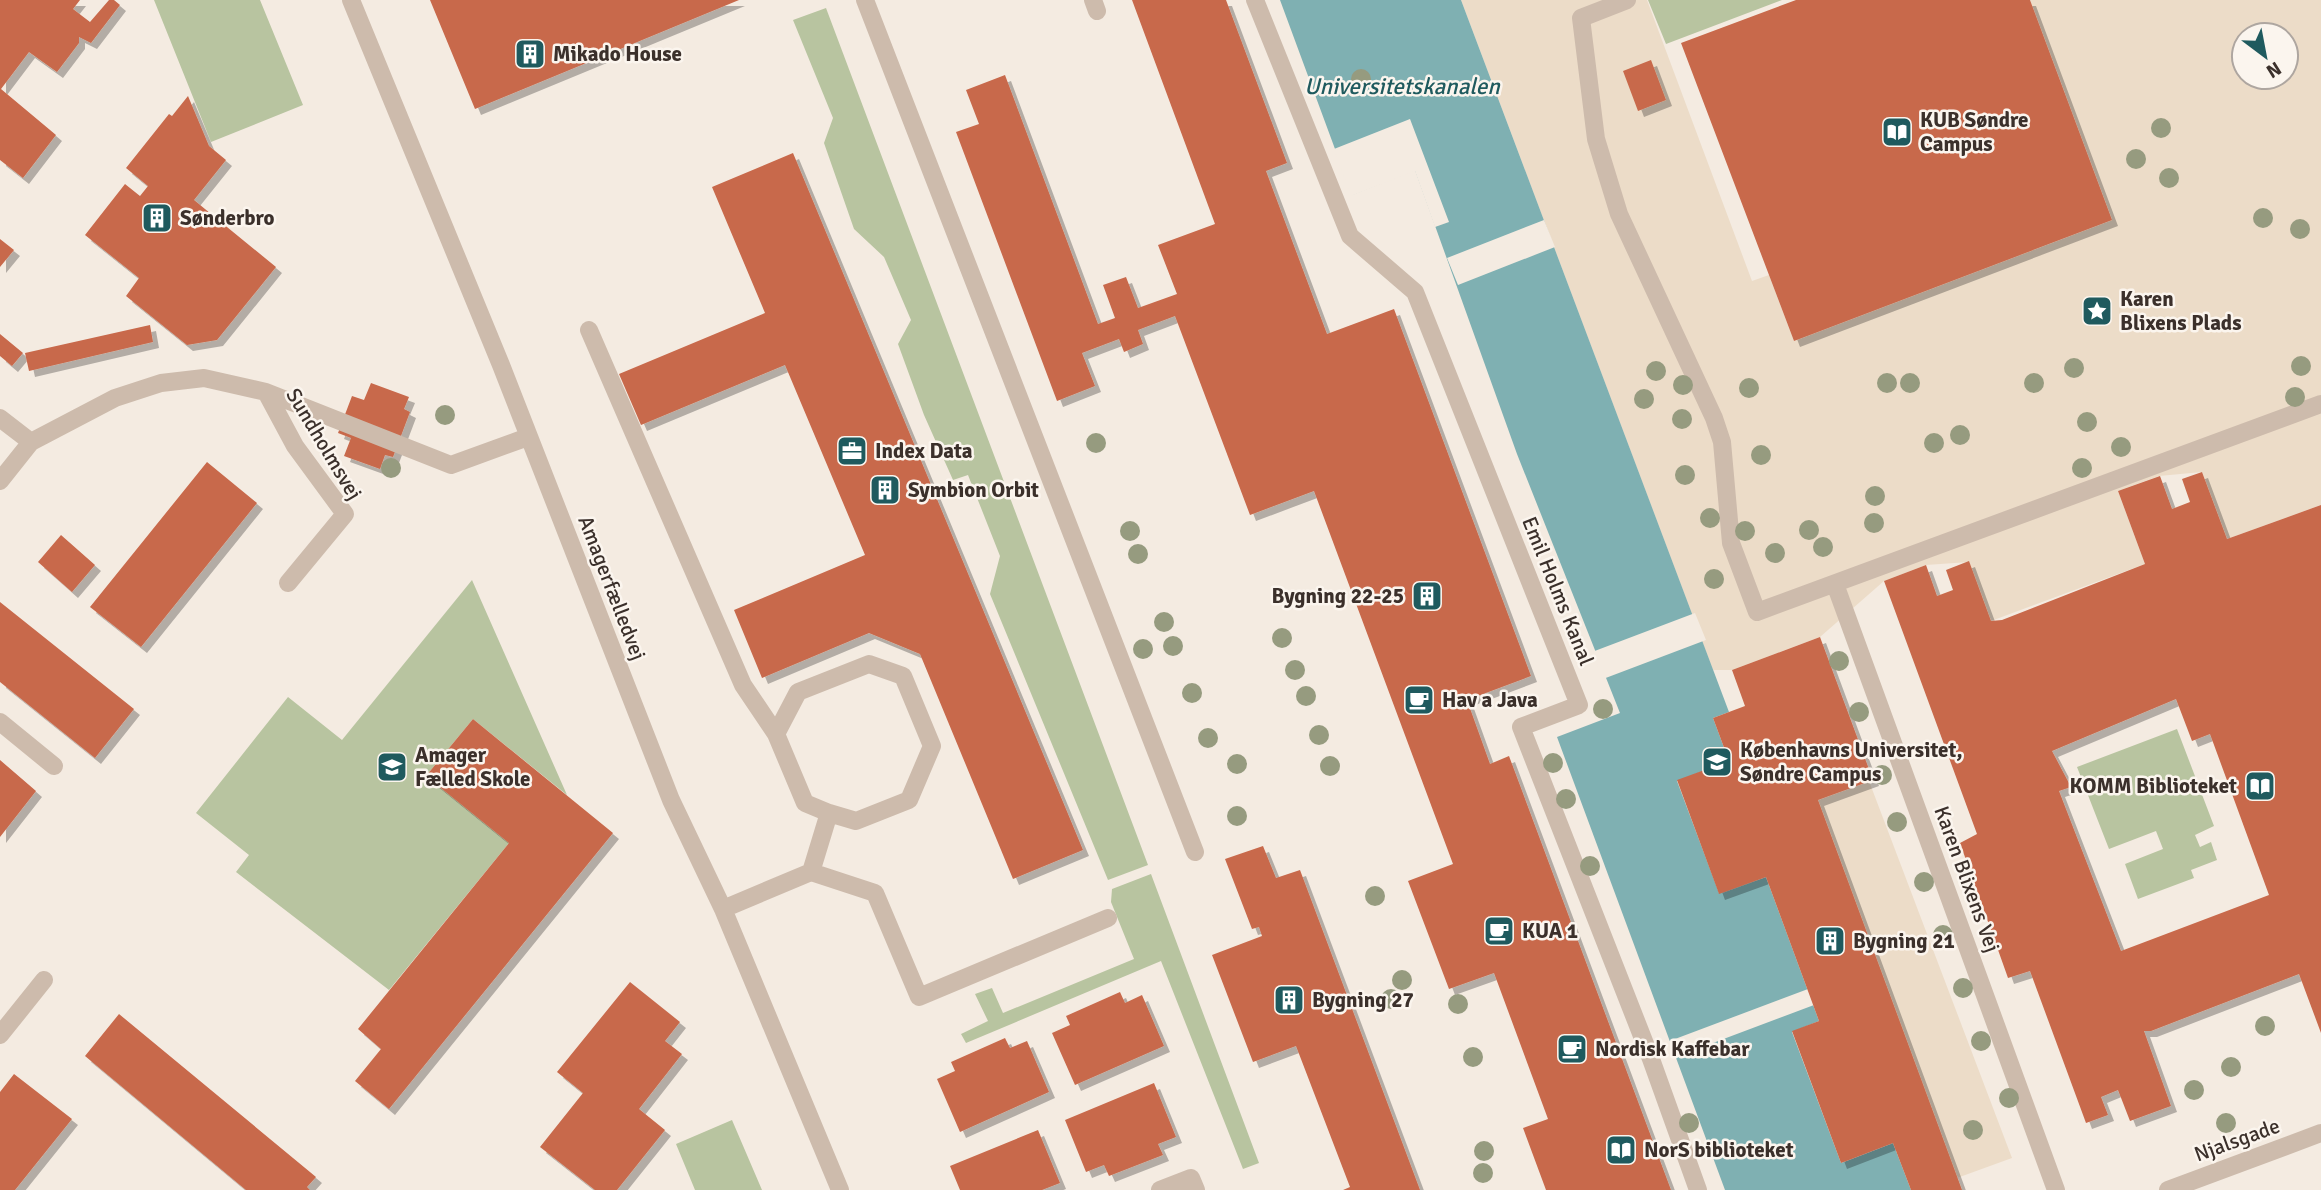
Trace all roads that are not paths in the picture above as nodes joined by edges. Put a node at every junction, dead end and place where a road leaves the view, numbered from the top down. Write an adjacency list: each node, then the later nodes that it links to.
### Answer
1 (351, 0): 9 (street, Amagerfælledvej)
2 (865, 0): 18 (street)
3 (1255, 0): 28 (street, Emil Holms Kanal)
4 (1627, 0): 13 (street)
5 (589, 330): 15 (street)
6 (266, 392): 9 (street); 10 (street, Sundholmsvej); 12 (street, Sundholmsvej)
7 (2321, 404): 13 (street)
8 (0, 418): 10 (street)
9 (528, 437): 20 (street, Amagerfælledvej)
10 (31, 442): 11 (street, Sundholmsvej)
11 (0, 481)
12 (288, 583)
13 (1835, 584): 29 (street, Karen Blixens Vej)
14 (0, 722): 16 (street)
15 (776, 734): 17 (street); 17 (street)
16 (54, 766)
17 (829, 813): 19 (street)
18 (1195, 852)
19 (811, 872): 20 (street); 21 (street)
20 (723, 909): 25 (street, Amagerfælledvej)
21 (1108, 918)
22 (44, 980): 23 (street)
23 (0, 1035)
24 (2321, 1133): 30 (street, Njalsgade)
25 (840, 1190)
26 (1160, 1190): 27 (street)
27 (1196, 1190)
28 (1698, 1190)
29 (2056, 1190)
30 (2168, 1190)

